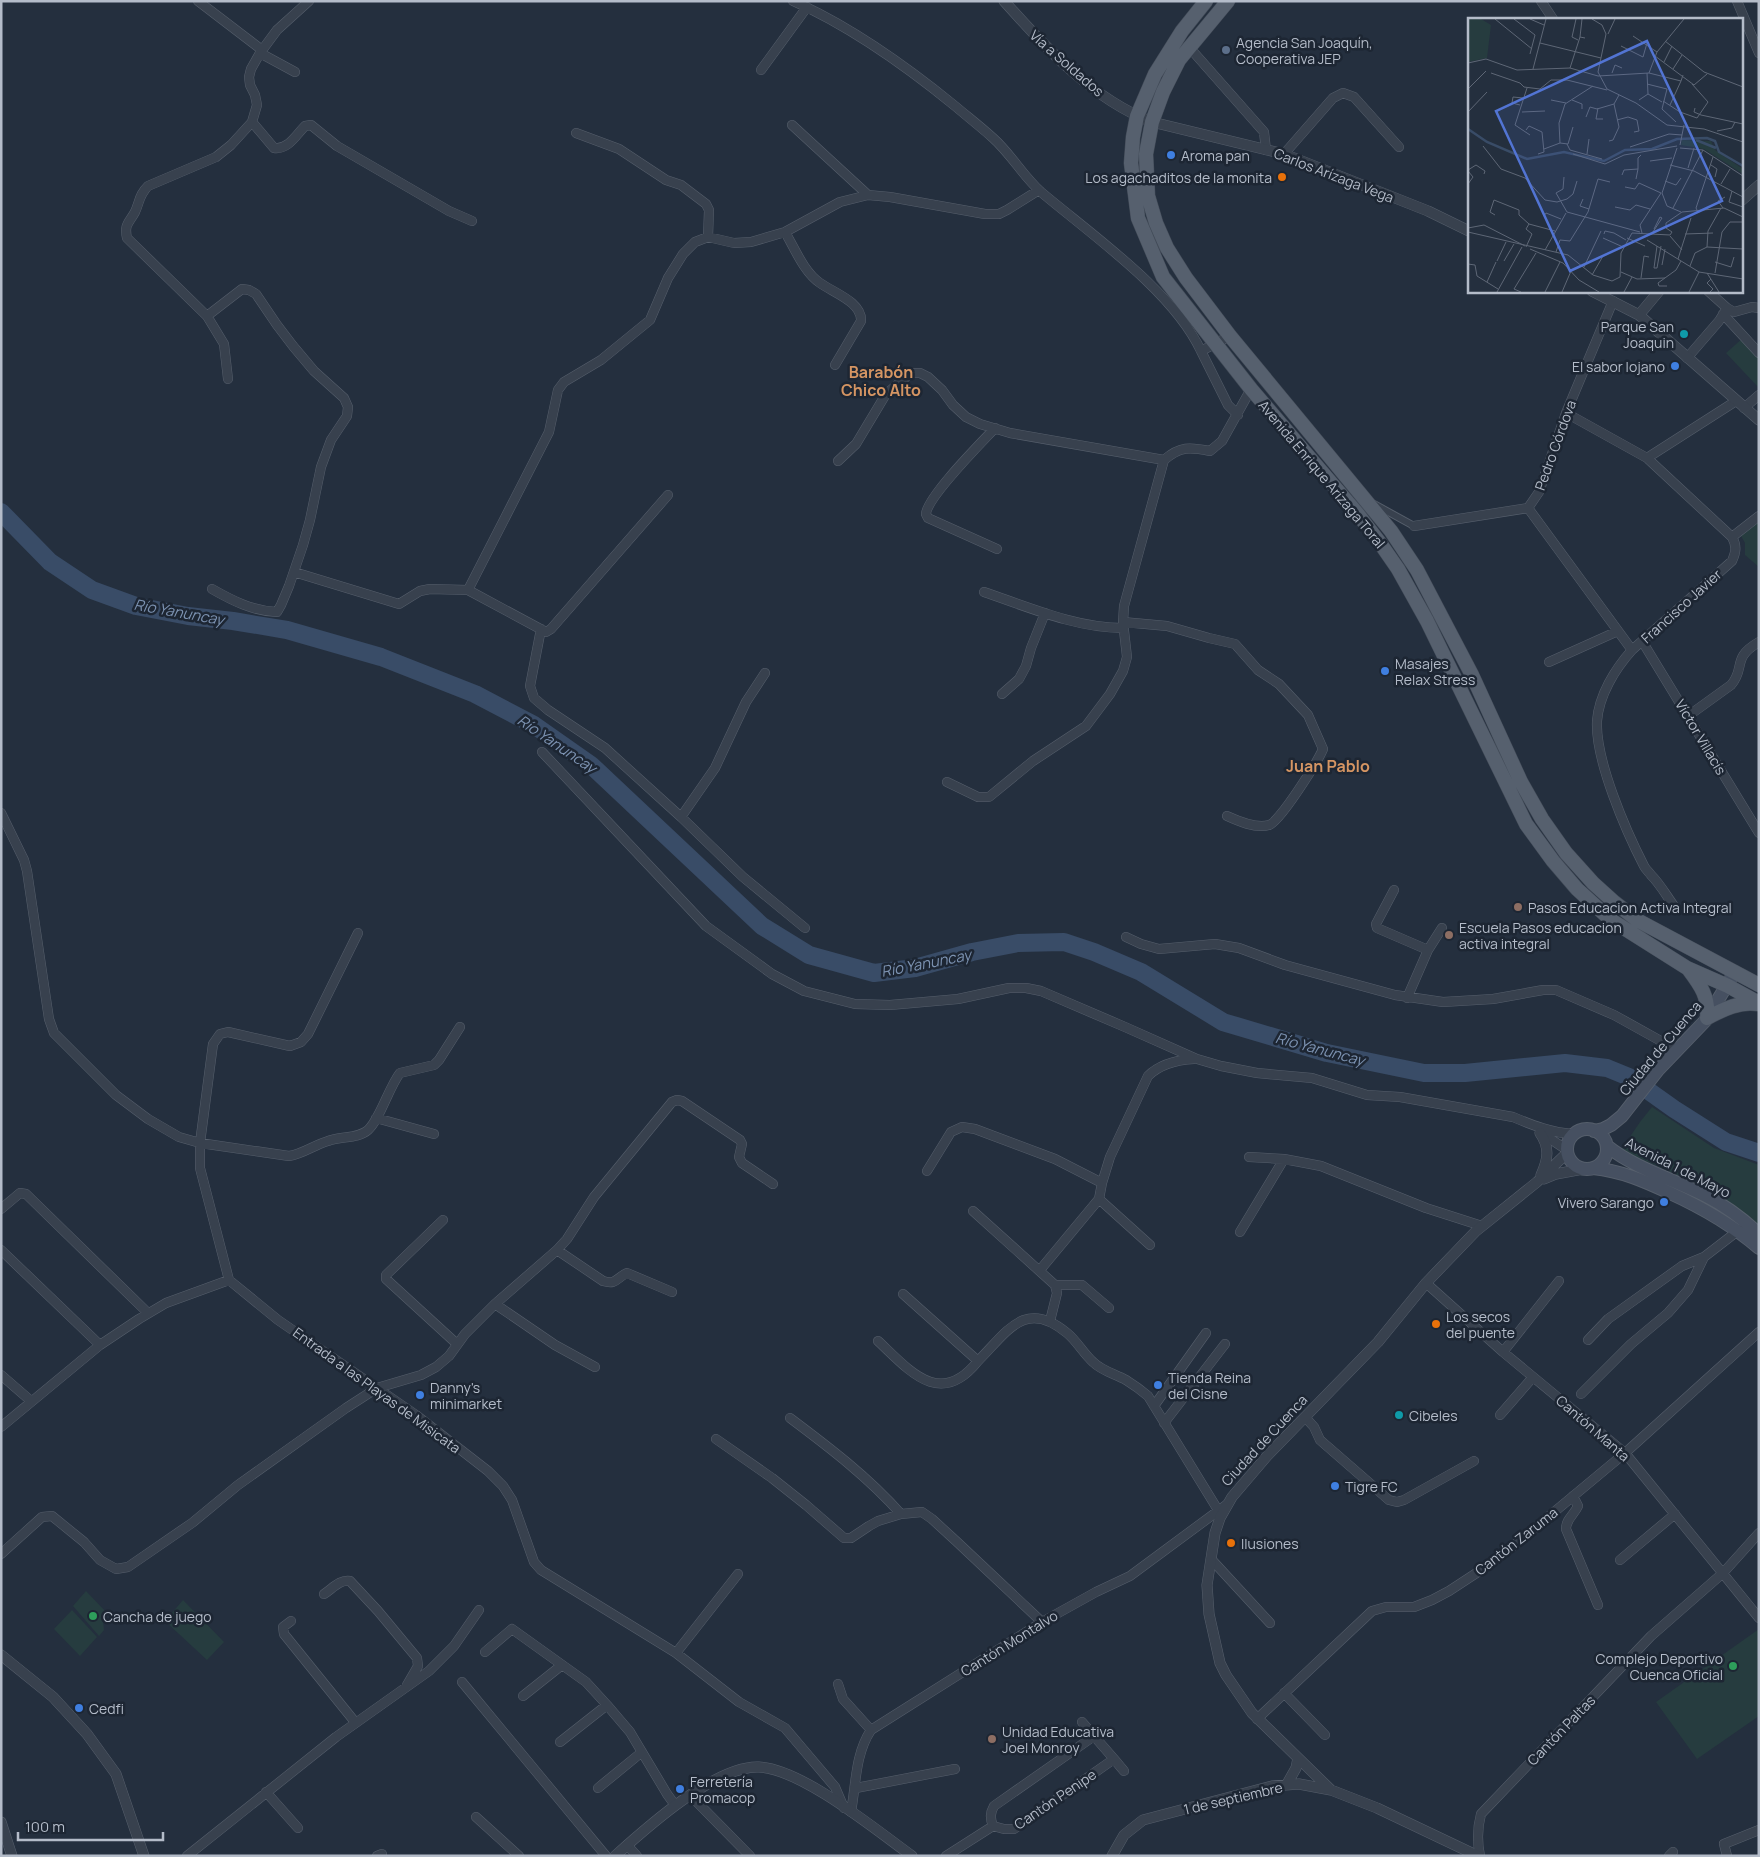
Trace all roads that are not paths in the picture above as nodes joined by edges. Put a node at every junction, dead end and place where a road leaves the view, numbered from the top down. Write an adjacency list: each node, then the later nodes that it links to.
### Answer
1 (198, 1): 13 (street)
2 (309, 1): 13 (street)
3 (793, 1): 9 (street)
4 (1004, 1): 17 (street, Vía a Soldados)
5 (1206, 1): 17 (main road, Avenida Enrique Arízaga Toral)
6 (1228, 1): 12 (main road, Avenida Enrique Arízaga Toral)
7 (1541, 1): 10 (street)
8 (1738, 1): 11 (street)
9 (807, 7): 15 (street); 26 (street)
10 (1552, 18)
11 (1743, 22): 14 (street)
12 (1189, 47): 19 (main road, Avenida Enrique Arízaga Toral); 23 (street)
13 (261, 52): 16 (street); 18 (street)
14 (1759, 53)
15 (761, 70)
16 (295, 72)
17 (1137, 116): 19 (street, Carlos Arízaga Vega); 42 (main road, Avenida Enrique Arízaga Toral)
18 (252, 122): 29 (street); 40 (street)
19 (1152, 122): 23 (street, Carlos Arízaga Vega); 41 (main road, Avenida Enrique Arízaga Toral)
20 (792, 124): 27 (street)
21 (576, 133): 32 (street)
22 (1399, 147): 24 (street)
23 (1266, 150): 24 (street, Carlos Arízaga Vega)
24 (1284, 154): 30 (street, Carlos Arízaga Vega)
25 (1759, 185): 28 (street)
26 (1039, 190): 27 (street); 43 (street)
27 (868, 196): 31 (street)
28 (1742, 200)
29 (472, 221)
30 (1468, 231)
31 (785, 232): 32 (street); 46 (street)
32 (708, 237): 68 (street)
33 (1594, 292): 36 (street)
34 (1658, 292): 39 (street)
35 (1709, 292): 38 (street)
36 (1612, 301): 39 (street); 52 (street, Pedro Córdova)
37 (1759, 308): 38 (street)
38 (1725, 311): 44 (street); 45 (street)
39 (1639, 315): 45 (street)
40 (207, 316): 47 (street); 66 (street)
41 (1230, 336): 42 (street); 60 (main road, Avenida Enrique Arízaga Toral)
42 (1215, 345): 43 (street); 48 (main road, Avenida Enrique Arízaga Toral)
43 (1201, 352): 53 (street)
44 (1759, 353)
45 (1687, 358): 50 (street)
46 (835, 365)
47 (228, 379)
48 (1251, 388): 53 (street); 94 (main road, Avenida Enrique Arízaga Toral)
49 (1759, 395): 51 (street)
50 (1736, 401): 51 (street); 56 (street)
51 (1744, 408): 54 (street)
52 (1566, 413): 56 (street); 61 (street, Pedro Córdova)
53 (1238, 415): 57 (street)
54 (1759, 420)
55 (994, 428): 57 (street); 58 (street); 65 (street)
56 (1647, 458): 64 (street)
57 (1164, 460): 71 (street)
58 (838, 461)
59 (668, 495): 72 (street)
60 (1363, 498): 63 (street); 95 (main road, Avenida Enrique Arízaga Toral)
61 (1528, 508): 63 (street); 73 (street)
62 (1759, 516): 64 (street)
63 (1414, 526)
64 (1732, 537): 74 (street, Francisco Javier)
65 (997, 549)
66 (294, 572): 67 (street); 68 (street)
67 (212, 589)
68 (468, 590): 72 (street)
69 (984, 592): 70 (street)
70 (1046, 613): 71 (street); 79 (street)
71 (1123, 625): 82 (street); 84 (street)
72 (541, 630): 85 (street)
73 (1618, 631): 76 (street); 77 (street)
74 (1642, 641): 76 (street, Francisco Javier); 80 (street, Víctor Villacís)
75 (1759, 642): 80 (street)
76 (1632, 650): 88 (street, Francisco Javier)
77 (1549, 662)
78 (766, 672): 85 (street)
79 (1002, 694)
80 (1688, 716): 86 (street, Víctor Villacís)
81 (542, 752): 103 (street)
82 (947, 782)
83 (1, 813): 111 (street)
84 (1227, 816)
85 (681, 817): 89 (street)
86 (1759, 833)
87 (1394, 890): 93 (street)
88 (1674, 906)
89 (805, 928)
90 (1442, 928): 93 (street)
91 (358, 933): 111 (street)
92 (1126, 937): 98 (street)
93 (1428, 950): 98 (street)
94 (1687, 968): 97 (main road, Avenida Enrique Arízaga Toral); 100 (main road)
95 (1735, 972): 96 (main road, Avenida Enrique Arízaga Toral); 97 (main road, Ciudad de Cuenca)
96 (1759, 984)
97 (1728, 986): 99 (main road, Avenida Enrique Arízaga Toral); 100 (main road, Ciudad de Cuenca)
98 (1407, 998): 102 (street)
99 (1759, 1004): 100 (main road)
100 (1707, 1018): 102 (main road, Ciudad de Cuenca)
101 (460, 1027): 105 (street)
102 (1677, 1050): 104 (main road, Ciudad de Cuenca)
103 (1197, 1059): 106 (street); 119 (street)
104 (1623, 1114): 107 (main road, Ciudad de Cuenca); 112 (main road, Ciudad de Cuenca)
105 (376, 1118): 109 (street); 111 (street)
106 (1530, 1124): 108 (street); 110 (street)
107 (1594, 1130): 110 (main road); 112 (main road)
108 (1540, 1133): 113 (street); 118 (street)
109 (434, 1134)
110 (1574, 1134): 113 (main road)
111 (200, 1143): 135 (street)
112 (1606, 1145): 116 (main road); 128 (main road, Avenida 1 de Mayo)
113 (1567, 1152): 116 (main road); 118 (street, Ciudad de Cuenca)
114 (1248, 1156): 115 (street)
115 (1284, 1159): 125 (street); 127 (street)
116 (1588, 1169): 118 (street, Ciudad de Cuenca); 126 (main road, Avenida 1 de Mayo)
117 (927, 1172): 119 (street)
118 (1537, 1182): 125 (street, Ciudad de Cuenca)
119 (1102, 1183): 121 (street)
120 (773, 1184): 132 (street)
121 (1100, 1199): 129 (street); 134 (street)
122 (1, 1209): 143 (street)
123 (973, 1212): 134 (street)
124 (443, 1220): 149 (street)
125 (1482, 1226): 137 (street, Ciudad de Cuenca)
126 (1739, 1230): 130 (main road, Avenida 1 de Mayo); 133 (street)
127 (1240, 1232)
128 (1759, 1234)
129 (1150, 1245)
130 (1759, 1248)
131 (1, 1250): 150 (street)
132 (557, 1250): 139 (street); 141 (street)
133 (1704, 1257): 147 (street); 158 (street)
134 (1040, 1270): 138 (street)
135 (230, 1280): 143 (street); 157 (street, Entrada a las Playas de Misicata)
136 (1559, 1281): 152 (street)
137 (1426, 1283): 152 (street, Cantón Manta); 162 (street, Ciudad de Cuenca)
138 (1055, 1285): 142 (street); 144 (street)
139 (672, 1292)
140 (903, 1294): 153 (street)
141 (495, 1304): 149 (street); 154 (street)
142 (1108, 1308)
143 (148, 1312): 150 (street)
144 (1050, 1321): 153 (street); 160 (street)
145 (1759, 1332): 167 (street, Cantón Zaruma)
146 (1206, 1333): 160 (street)
147 (1588, 1340)
148 (878, 1341): 153 (street)
149 (457, 1344): 157 (street)
150 (100, 1345): 159 (street)
151 (1226, 1347): 164 (street)
152 (1503, 1352): 156 (street, Cantón Manta)
153 (978, 1362)
154 (595, 1367)
155 (1, 1375): 159 (street)
156 (1533, 1377): 161 (street); 167 (street, Cantón Manta)
157 (377, 1388): 174 (street); 187 (street, Entrada a las Playas de Misicata)
158 (1581, 1394)
159 (31, 1401): 165 (street)
160 (1154, 1406): 164 (street)
161 (1500, 1415)
162 (1304, 1417): 168 (street); 170 (street, Ciudad de Cuenca)
163 (790, 1418): 171 (street)
164 (1165, 1426): 170 (street)
165 (1, 1427)
166 (716, 1439): 171 (street)
167 (1625, 1453): 169 (street, Cantón Zaruma); 172 (street, Cantón Manta)
168 (1474, 1461)
169 (1573, 1496): 180 (street); 193 (street, Cantón Zaruma)
170 (1222, 1507): 175 (street, Ciudad de Cuenca); 184 (street, Cantón Montalvo)
171 (901, 1514): 184 (street)
172 (1675, 1514): 176 (street); 177 (street, Cantón Manta)
173 (1759, 1533): 177 (street, Cantón Paltas)
174 (1, 1554)
175 (1211, 1559): 185 (street); 196 (street, Ciudad de Cuenca)
176 (1620, 1560)
177 (1723, 1573): 182 (street, Cantón Manta); 233 (street, Cantón Paltas)
178 (738, 1574): 187 (street)
179 (324, 1594): 192 (street)
180 (1598, 1605)
181 (479, 1610): 192 (street)
182 (1759, 1618)
183 (291, 1621): 197 (street)
184 (1042, 1622): 199 (street, Cantón Montalvo)
185 (1270, 1623)
186 (485, 1652): 189 (street)
187 (676, 1653): 215 (street, Entrada a las Playas de Misicata)
188 (1, 1656): 223 (street)
189 (562, 1665): 194 (street); 195 (street)
190 (462, 1682): 226 (street)
191 (838, 1684): 199 (street)
192 (405, 1687): 197 (street)
193 (1284, 1694): 196 (street, Cantón Zaruma); 200 (street)
194 (523, 1696)
195 (607, 1705): 202 (street); 203 (street)
196 (1257, 1719): 204 (street, Ciudad de Cuenca)
197 (355, 1722): 212 (street)
198 (1082, 1722): 201 (street)
199 (871, 1730): 210 (street)
200 (1326, 1735)
201 (1094, 1736): 205 (street); 218 (street, Cantón Penipe)
202 (560, 1742)
203 (642, 1752): 209 (street); 214 (street)
204 (1298, 1758): 208 (street); 211 (street, Ciudad de Cuenca)
205 (1114, 1759): 207 (street); 218 (street, Cantón Penipe)
206 (955, 1769): 210 (street)
207 (1124, 1770)
208 (1287, 1784): 211 (street, 1 de septiembre); 232 (street, 1 de septiembre)
209 (598, 1788)
210 (856, 1788): 215 (street)
211 (1331, 1790): 233 (street, 1 de septiembre)
212 (266, 1792): 219 (street); 224 (street)
213 (691, 1796): 214 (street); 215 (street); 229 (street)
214 (676, 1806): 221 (street)
215 (848, 1810): 230 (street)
216 (476, 1817): 225 (street)
217 (1, 1822): 222 (street)
218 (993, 1826): 231 (street, Cantón Penipe)
219 (298, 1828)
220 (1759, 1830): 234 (street)
221 (627, 1845): 227 (street); 228 (street)
222 (12, 1856)
223 (144, 1856)
224 (187, 1856)
225 (519, 1856)
226 (606, 1856)
227 (615, 1856)
228 (637, 1856)
229 (750, 1856)
230 (912, 1856)
231 (946, 1856)
232 (1112, 1856)
233 (1479, 1856)
234 (1727, 1856)

